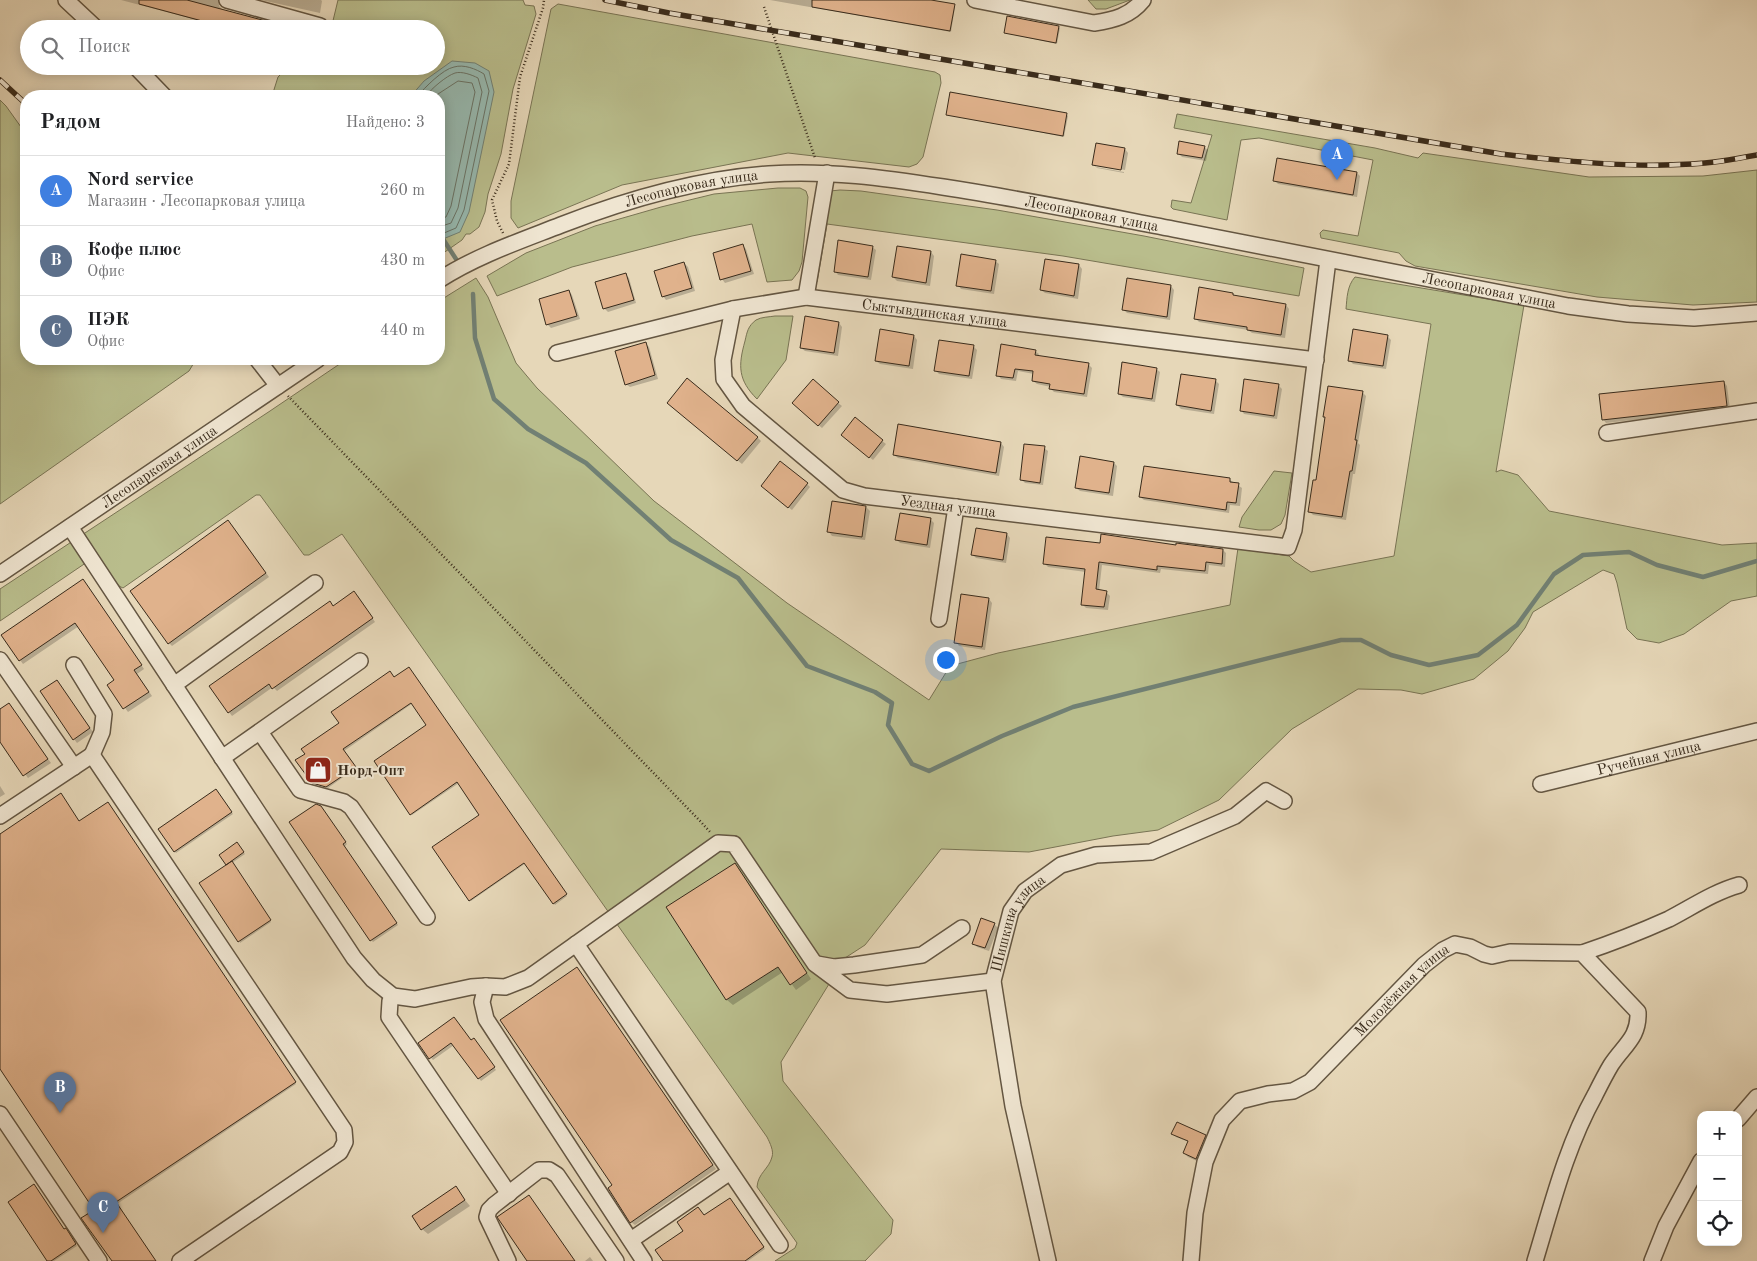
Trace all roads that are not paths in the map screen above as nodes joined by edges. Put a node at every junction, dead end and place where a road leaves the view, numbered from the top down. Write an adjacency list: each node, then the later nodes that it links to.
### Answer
1 (66, 0): 5 (street)
2 (227, 0): 6 (street)
3 (975, 0): 4 (street)
4 (1143, 0)
5 (87, 20)
6 (299, 20)
7 (144, 75): 8 (street)
8 (158, 90)
9 (822, 168): 10 (street, Лесопарковая улица); 11 (street, Лесопарковая улица); 12 (street)
10 (1328, 260): 14 (street, Лесопарковая улица); 16 (street)
11 (445, 276)
12 (806, 297): 13 (street, Сыктывдинская улица); 16 (street, Сыктывдинская улица)
13 (732, 309): 15 (street, Сыктывдинская улица); 22 (street, Уездная улица)
14 (1757, 313)
15 (557, 353)
16 (1316, 360): 22 (street, Уездная улица)
17 (262, 365): 19 (street)
18 (309, 365): 19 (street, Лесопарковая улица)
19 (278, 386): 23 (street, Лесопарковая улица)
20 (1757, 411): 21 (street)
21 (1607, 433)
22 (956, 508): 26 (street)
23 (70, 527): 24 (street, Лесопарковая улица); 30 (street)
24 (0, 574)
25 (315, 583): 30 (street)
26 (939, 619)
27 (0, 660): 35 (street)
28 (360, 661): 32 (street)
29 (74, 665): 33 (street)
30 (174, 685): 34 (street)
31 (1757, 731): 36 (street, Ручейная улица)
32 (260, 732): 34 (street); 40 (street)
33 (92, 755): 35 (street); 57 (street)
34 (222, 758): 47 (street)
35 (74, 767): 38 (street)
36 (1541, 784)
37 (1284, 801): 45 (street, Шишкина улица)
38 (0, 816)
39 (1739, 885): 43 (street)
40 (427, 917)
41 (962, 928): 44 (street)
42 (576, 944): 44 (street); 46 (street); 52 (street)
43 (1582, 953): 62 (street, Молодёжная улица); 63 (street)
44 (815, 964): 45 (street)
45 (993, 981): 61 (street, Шишкина улица)
46 (486, 986): 47 (street); 54 (street)
47 (394, 996): 53 (street)
48 (1757, 1097): 50 (street)
49 (0, 1114): 56 (street)
50 (1742, 1114)
51 (1697, 1168): 64 (street)
52 (730, 1172): 54 (street); 55 (street)
53 (509, 1194): 58 (street); 59 (street)
54 (631, 1240): 60 (street)
55 (780, 1245)
56 (99, 1261)
57 (180, 1261)
58 (508, 1261)
59 (616, 1261)
60 (644, 1261)
61 (1048, 1261)
62 (1191, 1261)
63 (1535, 1261)
64 (1652, 1261)

